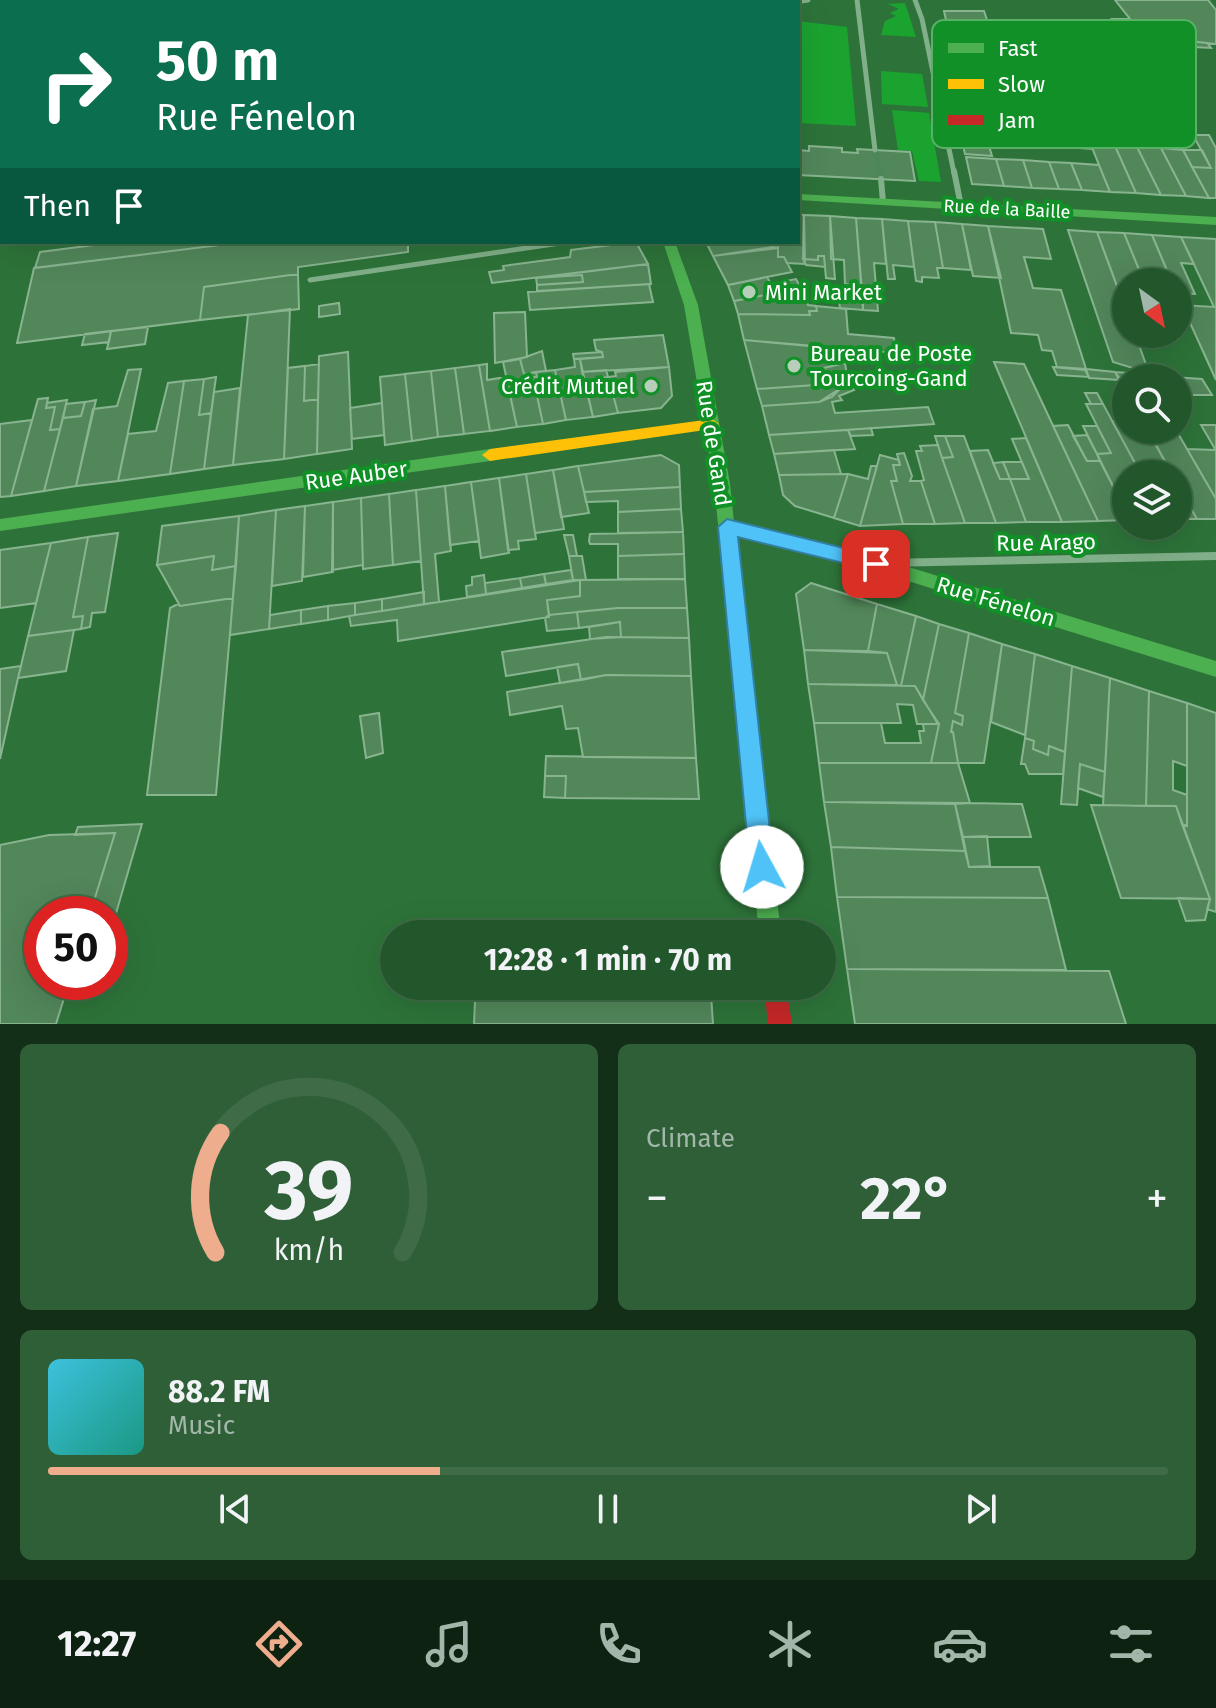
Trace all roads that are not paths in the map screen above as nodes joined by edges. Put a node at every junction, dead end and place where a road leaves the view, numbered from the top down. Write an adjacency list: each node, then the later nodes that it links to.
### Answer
1 (857, 0): 5 (street)
2 (915, 0): 3 (street)
3 (932, 67)
4 (949, 148): 9 (street)
5 (875, 150)
6 (881, 179): 8 (street)
7 (800, 197): 8 (street, Rue de la Baille)
8 (883, 202): 9 (street, Rue de la Baille)
9 (961, 206): 10 (street, Rue de la Baille)
10 (1216, 221)
11 (553, 244): 13 (lane)
12 (670, 244): 14 (street, Rue de Gand)
13 (310, 280)
14 (712, 424): 15 (street, Rue Auber); 16 (street, Rue de Gand)
15 (0, 525)
16 (727, 527): 18 (street, Rue Fénelon); 20 (street, Rue de Gand)
17 (1216, 556): 18 (street, Rue Arago)
18 (876, 564): 19 (street, Rue Fénelon)
19 (1216, 669)
20 (769, 920)
21 (777, 1000): 22 (street)
22 (780, 1024)

